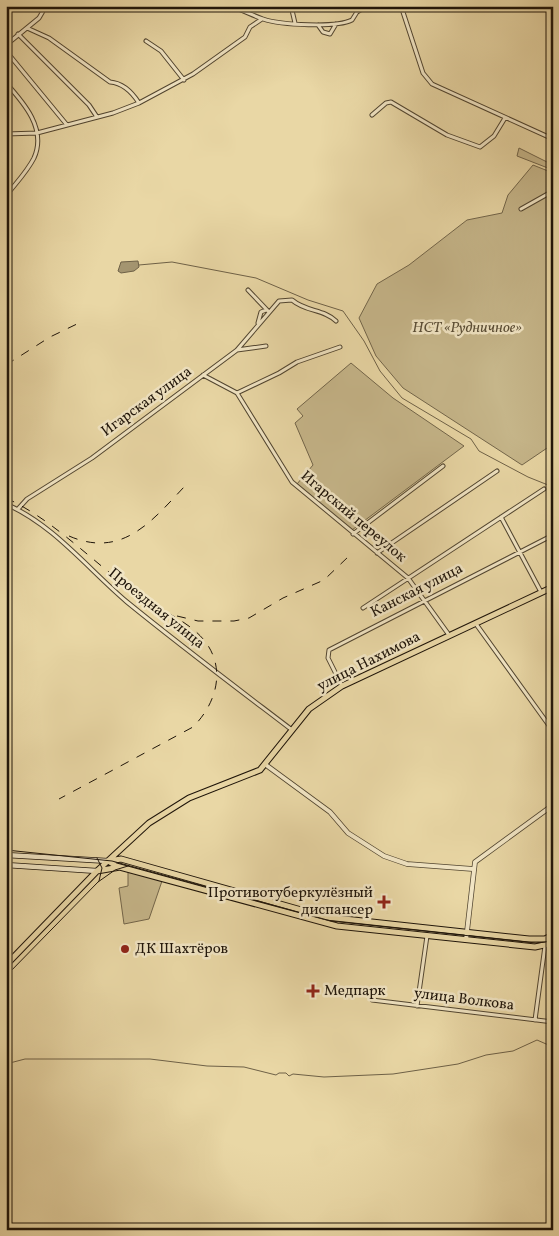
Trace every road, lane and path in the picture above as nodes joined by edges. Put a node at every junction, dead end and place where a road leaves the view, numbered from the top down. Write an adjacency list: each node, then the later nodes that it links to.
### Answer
1 (46, 6): 10 (street)
2 (229, 6): 6 (street)
3 (291, 6): 7 (street)
4 (367, 6): 8 (street)
5 (401, 6): 20 (street)
6 (262, 19): 7 (street); 15 (street)
7 (295, 23): 9 (street)
8 (336, 24): 9 (street); 9 (street)
9 (318, 25)
10 (27, 28): 11 (street); 17 (street)
11 (18, 34): 13 (street); 19 (street)
12 (146, 41): 15 (street)
13 (6, 45)
14 (6, 51): 21 (street)
15 (184, 80): 17 (street)
16 (6, 82): 22 (street)
17 (139, 103): 19 (street)
18 (372, 115): 20 (street)
19 (97, 118): 21 (street)
20 (505, 118): 24 (street)
21 (67, 125): 22 (street)
22 (37, 133): 23 (street); 26 (street)
23 (6, 134)
24 (553, 139)
25 (553, 191): 27 (street)
26 (6, 196)
27 (521, 210)
28 (248, 290): 29 (street)
29 (268, 311): 30 (street, Игарская улица); 31 (street, Игарская улица); 31 (street)
30 (336, 321)
31 (258, 324): 34 (street, Игарская улица)
32 (266, 346): 34 (street)
33 (340, 347): 36 (street)
34 (237, 350): 35 (street, Игарская улица)
35 (204, 375): 36 (street, Игарский переулок); 41 (street, Игарская улица)
36 (237, 393): 43 (street, Игарский переулок)
37 (443, 466): 43 (street)
38 (497, 471): 46 (street)
39 (544, 489): 42 (street)
40 (6, 504): 41 (street, Проездная улица)
41 (18, 510): 55 (street, Проездная улица)
42 (501, 518): 45 (street); 47 (street)
43 (353, 534): 46 (street, Игарский переулок)
44 (553, 535): 45 (street, Канская улица)
45 (519, 551): 49 (street); 50 (street, Канская улица)
46 (377, 553): 47 (street, Игарский переулок)
47 (408, 578): 50 (street, Игарский переулок); 51 (street)
48 (553, 587): 49 (main road, улица Нахимова)
49 (541, 593): 52 (main road, улица Нахимова)
50 (425, 599): 53 (street, Игарский переулок); 54 (street, Канская улица)
51 (363, 608)
52 (476, 624): 53 (main road, улица Нахимова); 56 (street)
53 (450, 636): 54 (main road, улица Нахимова)
54 (342, 686): 55 (main road, улица Нахимова)
55 (293, 731): 57 (main road, улица Нахимова)
56 (553, 731)
57 (266, 765): 60 (main road, улица Нахимова); 63 (street)
58 (553, 805): 63 (street)
59 (6, 855): 60 (main road)
60 (108, 861): 62 (main road); 64 (main road, улица Нахимова); 65 (main road)
61 (6, 864): 64 (main road)
62 (120, 867): 64 (main road); 67 (main road)
63 (473, 869): 65 (street)
64 (99, 871): 71 (main road); 72 (main road)
65 (467, 933): 66 (main road); 68 (street)
66 (553, 935)
67 (427, 936): 68 (main road); 74 (street)
68 (466, 940): 70 (main road)
69 (553, 944): 70 (main road)
70 (545, 946): 75 (street)
71 (6, 965)
72 (6, 969)
73 (372, 1000): 74 (street, улица Волкова)
74 (417, 1006): 75 (street, улица Волкова)
75 (535, 1020): 76 (street, улица Волкова)
76 (553, 1022)

